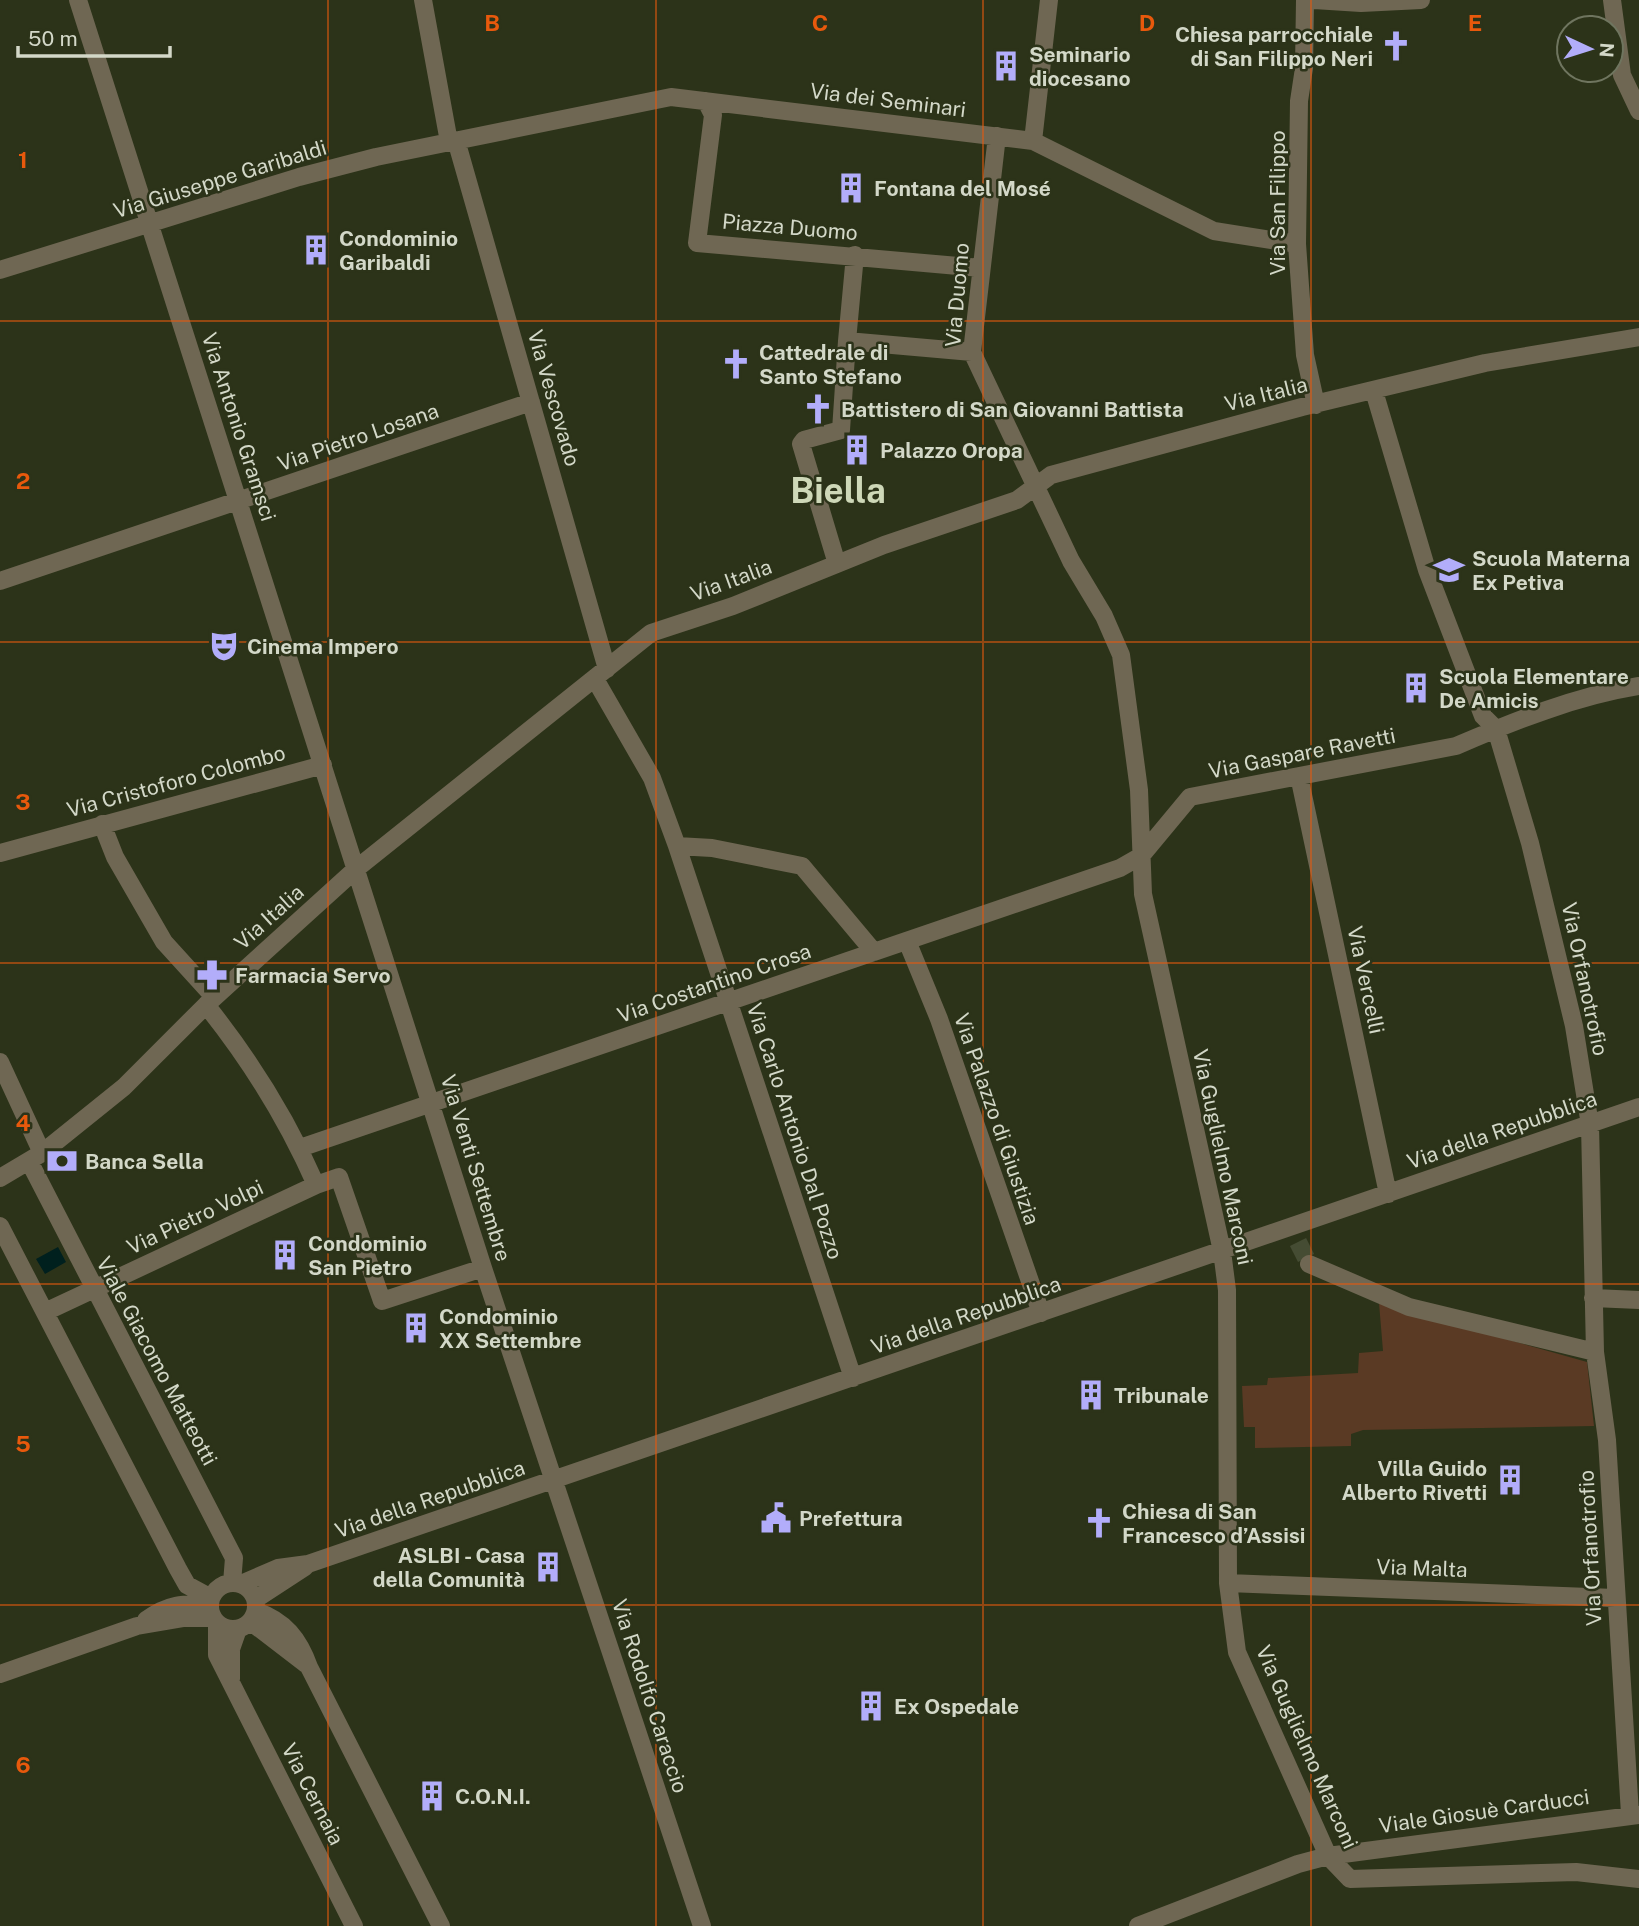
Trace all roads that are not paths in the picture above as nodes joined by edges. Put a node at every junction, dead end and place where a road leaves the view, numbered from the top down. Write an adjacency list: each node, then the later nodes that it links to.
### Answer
1 (78, 0): 13 (street, Via Antonio Gramsci)
2 (423, 0): 11 (street, Via Vescovado)
3 (1049, 0): 12 (street)
4 (1305, 0): 14 (street, Via San Filippo)
5 (1314, 0): 6 (street)
6 (1420, 0)
7 (1612, 0): 9 (street)
8 (706, 101): 10 (street, Via dei Seminari); 11 (street, Via dei Seminari); 15 (street, Piazza Duomo)
9 (1639, 111)
10 (998, 136): 12 (street, Via dei Seminari); 16 (street, Via Duomo)
11 (452, 141): 13 (street, Via Giuseppe Garibaldi); 22 (street, Via Vescovado)
12 (1033, 141): 14 (street, Via dei Seminari)
13 (148, 225): 17 (street, Via Giuseppe Garibaldi); 25 (street, Via Antonio Gramsci)
14 (1297, 244): 23 (street, Via San Filippo)
15 (855, 255): 16 (street, Piazza Duomo); 19 (street)
16 (981, 268): 20 (street, Via Duomo)
17 (0, 270)
18 (1639, 337): 21 (street, Via Italia)
19 (847, 341): 20 (street); 26 (street)
20 (971, 352): 24 (street, Via Duomo)
21 (1374, 391): 23 (street, Via Italia); 30 (street, Via Orfanotrofio)
22 (531, 402): 25 (street, Via Pietro Losana); 28 (street, Via Vescovado)
23 (1316, 405): 24 (street, Via Italia)
24 (1036, 488): 26 (street, Via Italia); 37 (street, Via Guglielmo Marconi)
25 (240, 503): 27 (street, Via Pietro Losana); 31 (street, Via Antonio Gramsci)
26 (837, 564): 28 (street, Via Italia)
27 (0, 581)
28 (601, 674): 33 (street, Via Vescovado); 38 (street, Via Italia)
29 (1639, 686): 30 (street, Via Gaspare Ravetti)
30 (1496, 729): 32 (street, Via Gaspare Ravetti); 46 (street, Via Orfanotrofio)
31 (323, 765): 34 (street, Via Cristoforo Colombo); 38 (street, Via Antonio Gramsci)
32 (1299, 776): 37 (street, Via Gaspare Ravetti); 51 (street, Via Vercelli)
33 (652, 778): 35 (street, Via Carlo Antonio Dal Pozzo)
34 (102, 824): 36 (street, Via Cristoforo Colombo); 41 (street)
35 (677, 846): 40 (street); 42 (street, Via Carlo Antonio Dal Pozzo)
36 (0, 853)
37 (1141, 856): 39 (street, Via Costantino Crosa); 53 (street, Via Guglielmo Marconi)
38 (356, 869): 41 (street, Via Italia); 44 (street, Via Venti Settembre)
39 (907, 941): 40 (street, Via Costantino Crosa); 60 (street, Via Palazzo di Giustizia)
40 (874, 952): 42 (street, Via Costantino Crosa)
41 (210, 1001): 47 (street); 48 (street, Via Italia)
42 (729, 1002): 44 (street, Via Costantino Crosa); 62 (street, Via Carlo Antonio Dal Pozzo)
43 (0, 1062): 48 (street, Viale Giacomo Matteotti)
44 (432, 1103): 47 (street, Via Costantino Crosa); 55 (street, Via Venti Settembre)
45 (1639, 1107): 46 (street, Via della Repubblica)
46 (1590, 1125): 51 (street, Via della Repubblica); 57 (street, Via Orfanotrofio)
47 (300, 1148): 50 (street)
48 (35, 1157): 49 (street, Via Italia); 56 (street, Viale Giacomo Matteotti)
49 (0, 1178)
50 (316, 1185): 55 (street); 56 (street, Via Pietro Volpi)
51 (1388, 1194): 53 (street, Via della Repubblica)
52 (0, 1226): 59 (street)
53 (1222, 1251): 60 (street, Via della Repubblica); 66 (street, Via Guglielmo Marconi)
54 (1309, 1264): 61 (street)
55 (483, 1268): 63 (street, Via Venti Settembre)
56 (93, 1289): 59 (street, Via Pietro Volpi); 65 (street, Viale Giacomo Matteotti)
57 (1593, 1298): 58 (street); 61 (street, Via Orfanotrofio)
58 (1639, 1300)
59 (45, 1312): 68 (street)
60 (1041, 1314): 62 (street, Via della Repubblica)
61 (1595, 1352): 67 (street, Via Orfanotrofio)
62 (853, 1378): 63 (street, Via della Repubblica)
63 (555, 1481): 64 (street, Via della Repubblica); 77 (street, Via Rodolfo Caraccio)
64 (308, 1564): 65 (street, Via della Repubblica); 69 (street, Via della Repubblica)
65 (237, 1583): 68 (street, Via della Repubblica); 69 (street)
66 (1228, 1583): 67 (street, Via Malta); 73 (street, Via Guglielmo Marconi)
67 (1615, 1598): 72 (street, Via Orfanotrofio)
68 (213, 1611): 69 (street); 70 (street); 71 (street, Via Cernaia)
69 (250, 1615): 71 (street, Via Cernaia); 76 (street)
70 (0, 1674)
71 (231, 1682): 75 (street, Via Cernaia)
72 (1635, 1814): 73 (street, Viale Giosuè Carducci)
73 (1328, 1856): 74 (street, Via Guglielmo Marconi); 78 (street, Viale Giosuè Carducci)
74 (1639, 1879)
75 (354, 1926)
76 (441, 1926)
77 (702, 1926)
78 (1138, 1926)

